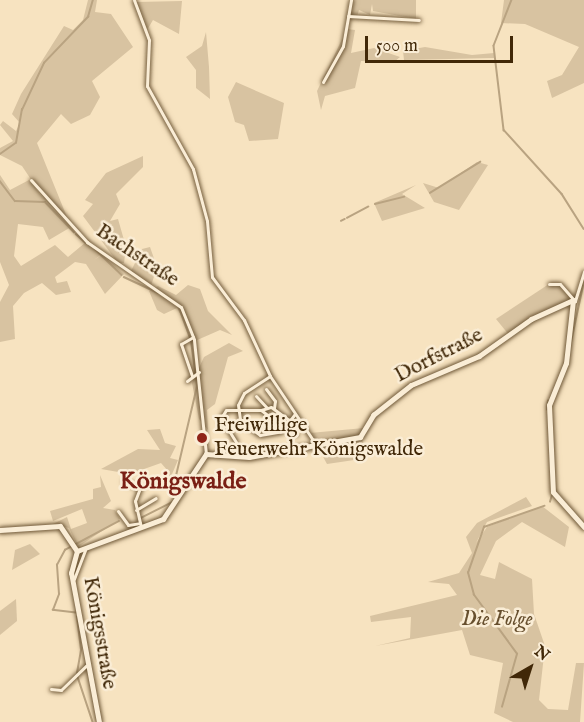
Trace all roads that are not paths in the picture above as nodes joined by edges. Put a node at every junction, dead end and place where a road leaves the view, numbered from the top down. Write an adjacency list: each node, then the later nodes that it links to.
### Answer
1 (134, 0): 12 (street)
2 (351, 0): 3 (street)
3 (348, 16): 4 (street); 5 (street)
4 (418, 20)
5 (323, 82)
6 (31, 180): 10 (street, Bachstraße)
7 (584, 271): 9 (street)
8 (549, 284): 9 (street)
9 (575, 301): 25 (street, Dorfstraße); 32 (street)
10 (191, 338): 11 (street, Bachstraße); 11 (street, Bachstraße)
11 (195, 374): 13 (street); 26 (street, Bachstraße)
12 (270, 376): 16 (street); 20 (street)
13 (187, 381)
14 (266, 389): 18 (street)
15 (256, 396): 17 (street)
16 (238, 408): 19 (street); 22 (street); 24 (street)
17 (267, 408): 18 (street); 19 (street)
18 (274, 408): 21 (street)
19 (261, 410): 22 (street)
20 (295, 414): 21 (street); 25 (street)
21 (289, 422): 22 (street); 23 (street)
22 (284, 428)
23 (296, 434)
24 (236, 442)
25 (315, 443): 26 (street)
26 (206, 454): 31 (street)
27 (124, 481): 29 (street)
28 (156, 498): 29 (street)
29 (136, 510): 31 (street)
30 (118, 511): 31 (street)
31 (141, 525): 34 (street)
32 (584, 527)
33 (0, 530): 35 (street)
34 (92, 542): 35 (street); 36 (street)
35 (76, 548): 36 (street, Königsstraße)
36 (72, 581): 37 (street, Königsstraße)
37 (86, 666): 38 (street); 39 (street, Königsstraße)
38 (51, 689)
39 (99, 722)

